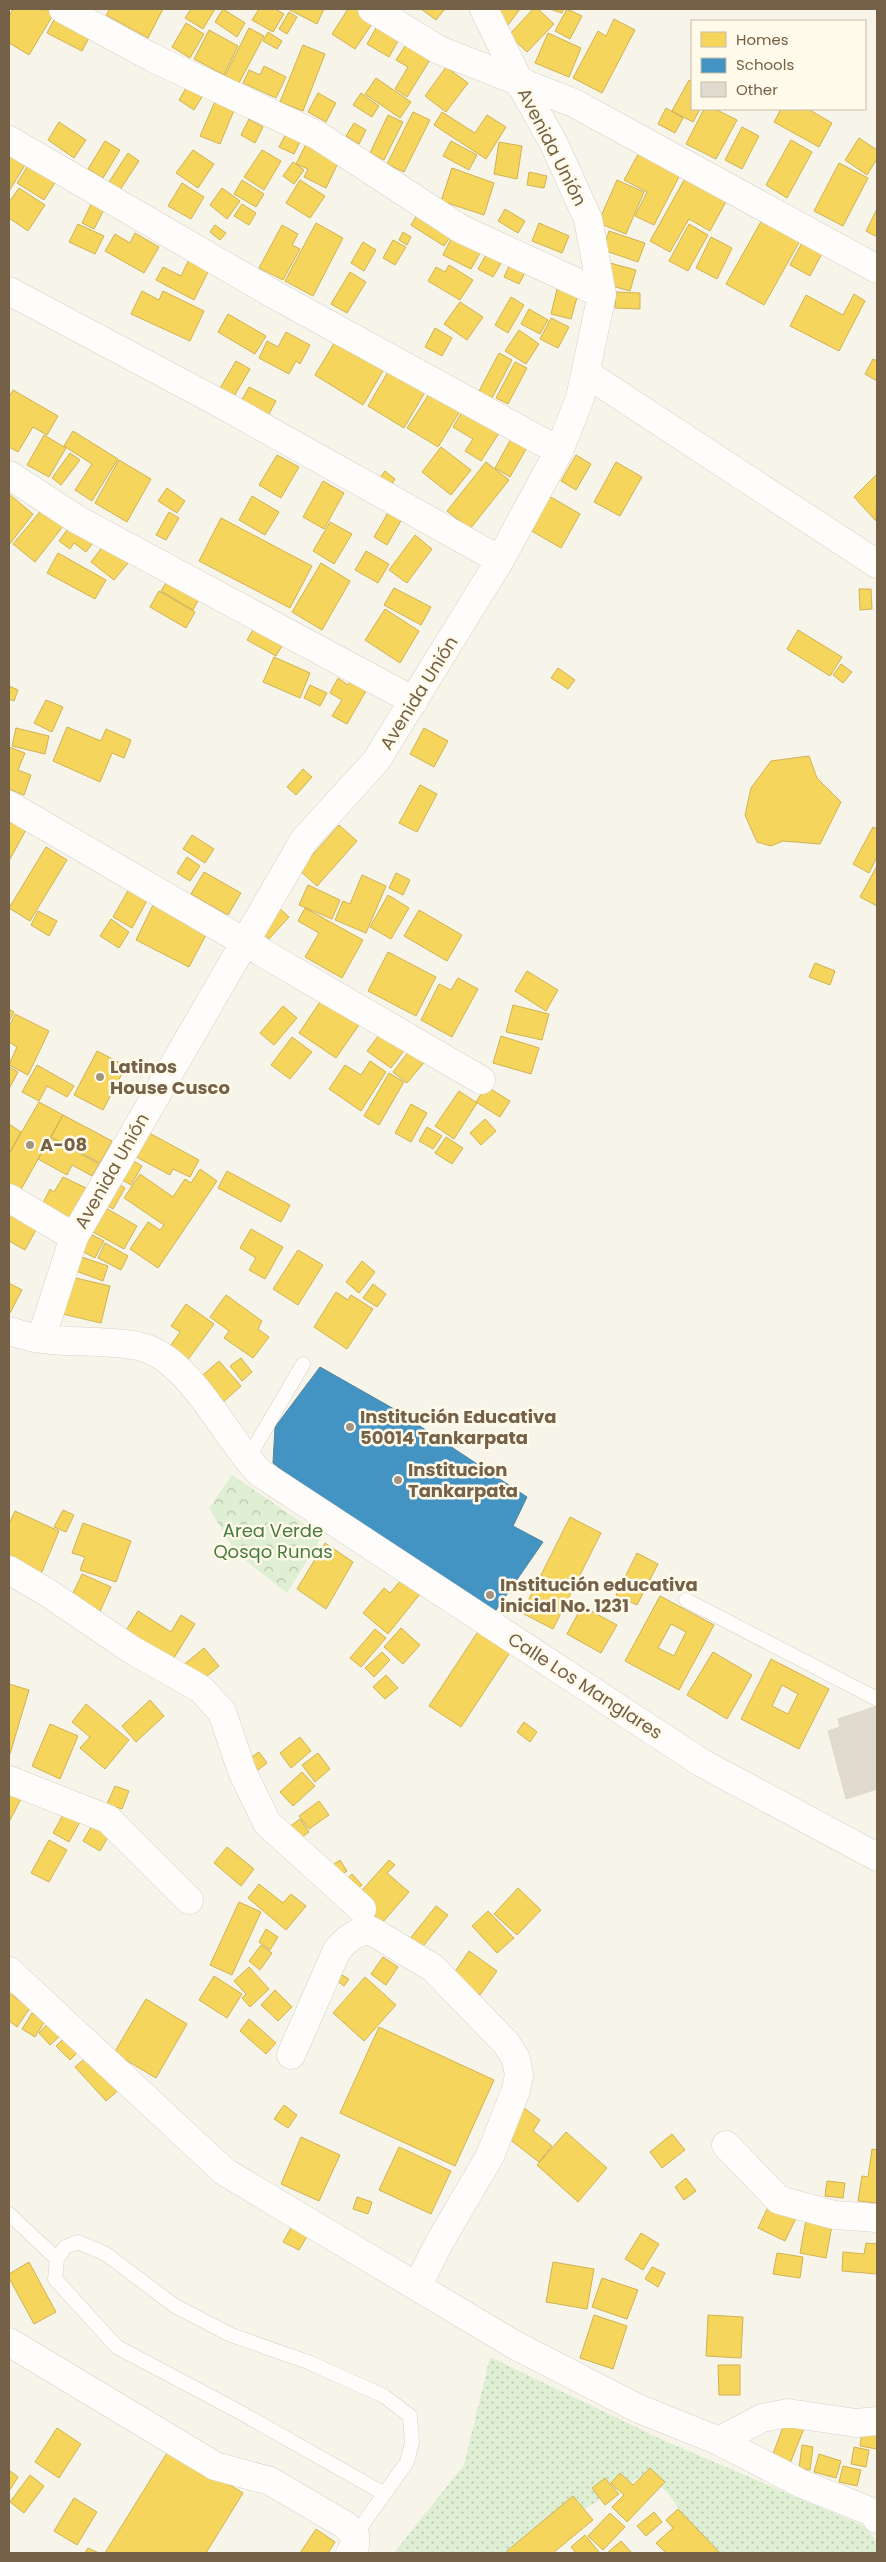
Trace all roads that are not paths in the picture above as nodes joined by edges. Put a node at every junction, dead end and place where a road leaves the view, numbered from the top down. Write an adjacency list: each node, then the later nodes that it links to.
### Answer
1 (63, 9): 8 (street)
2 (372, 9): 4 (street)
3 (484, 9): 4 (street, Avenida Unión)
4 (519, 81): 6 (street); 8 (street, Avenida Unión)
5 (9, 140): 10 (street)
6 (877, 270)
7 (9, 291): 12 (street)
8 (602, 294): 9 (street, Avenida Unión)
9 (587, 374): 10 (street, Avenida Unión); 13 (street)
10 (559, 451): 12 (street, Avenida Unión)
11 (9, 475): 14 (street)
12 (500, 560): 14 (street, Avenida Unión)
13 (877, 564)
14 (414, 701): 16 (street, Avenida Unión)
15 (9, 805): 16 (street)
16 (244, 941): 17 (street); 19 (street, Avenida Unión)
17 (481, 1080)
18 (9, 1198): 19 (street)
19 (74, 1236): 21 (street, Avenida Unión)
20 (9, 1331): 21 (street, Calle Los Manglares)
21 (41, 1339): 23 (street, Calle Los Manglares)
22 (303, 1364): 23 (lane)
23 (247, 1460): 28 (street, Calle Los Manglares)
24 (9, 1570): 30 (street)
25 (686, 1600): 26 (lane)
26 (877, 1699)
27 (9, 1780): 29 (street)
28 (877, 1858)
29 (188, 1900)
30 (362, 1909)
31 (9, 1971): 37 (street)
32 (292, 2055): 37 (street)
33 (726, 2145): 35 (street)
34 (9, 2214): 36 (lane)
35 (877, 2218)
36 (57, 2259): 41 (lane); 41 (lane)
37 (418, 2285): 40 (street)
38 (9, 2342): 43 (street)
39 (877, 2421): 40 (street)
40 (720, 2441): 42 (street)
41 (383, 2493): 43 (lane)
42 (877, 2518)
43 (353, 2544)

